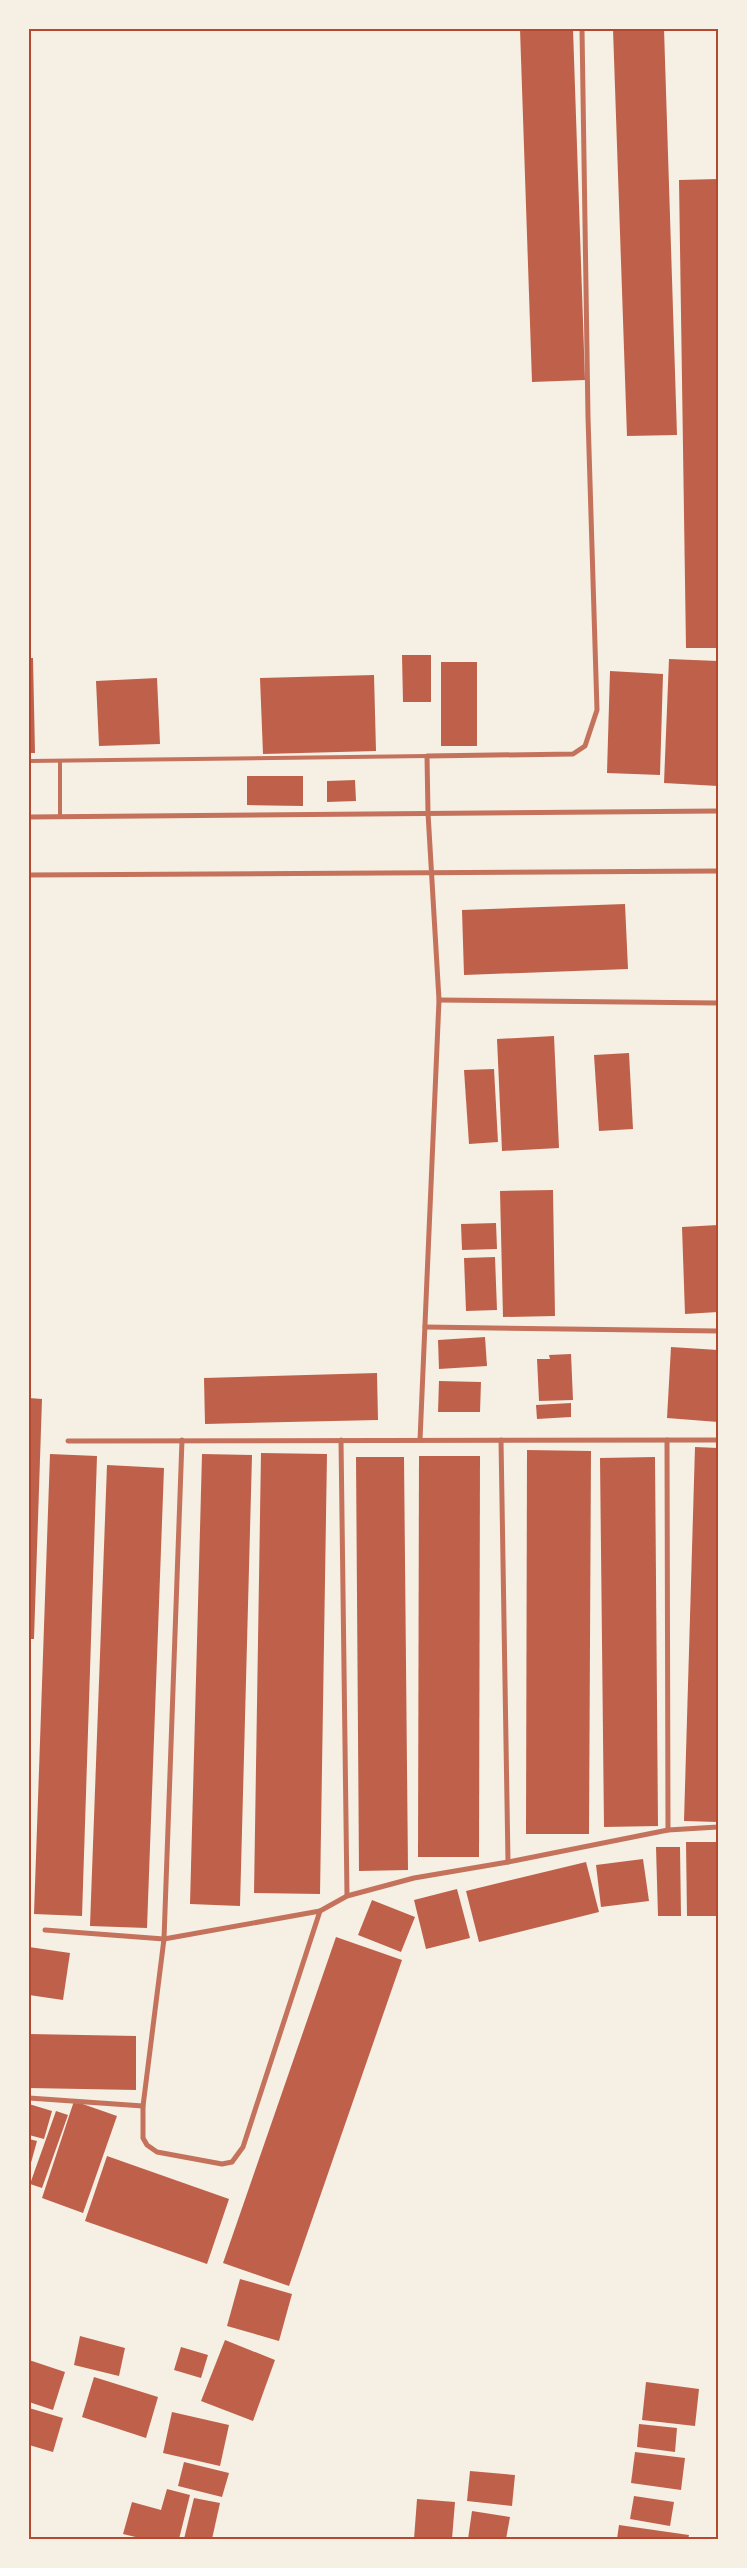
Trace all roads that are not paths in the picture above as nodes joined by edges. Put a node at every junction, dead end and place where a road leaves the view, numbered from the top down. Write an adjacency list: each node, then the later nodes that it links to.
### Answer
1 (582, 29): 2 (street)
2 (427, 756): 4 (lane); 6 (street)
3 (29, 761): 4 (lane)
4 (60, 761): 8 (lane)
5 (718, 811): 6 (street)
6 (428, 813): 8 (street); 10 (street)
7 (29, 817): 8 (street)
8 (60, 817)
9 (718, 871): 10 (street)
10 (431, 873): 11 (street); 12 (street)
11 (29, 875)
12 (438, 1000): 13 (street); 14 (street)
13 (718, 1003)
14 (426, 1327): 15 (street); 19 (street)
15 (718, 1331)
16 (68, 1440): 17 (street)
17 (182, 1440): 18 (street); 29 (street)
18 (342, 1440): 19 (street); 26 (street)
19 (420, 1440): 20 (street)
20 (501, 1440): 21 (street); 25 (street)
21 (667, 1440): 22 (street); 24 (street)
22 (718, 1440)
23 (718, 1827): 24 (street)
24 (668, 1830): 25 (street)
25 (508, 1862): 26 (street)
26 (347, 1896): 27 (street)
27 (320, 1911): 29 (street); 31 (street)
28 (45, 1930): 29 (street)
29 (164, 1940): 31 (street)
30 (29, 2098): 31 (street)
31 (143, 2106)

